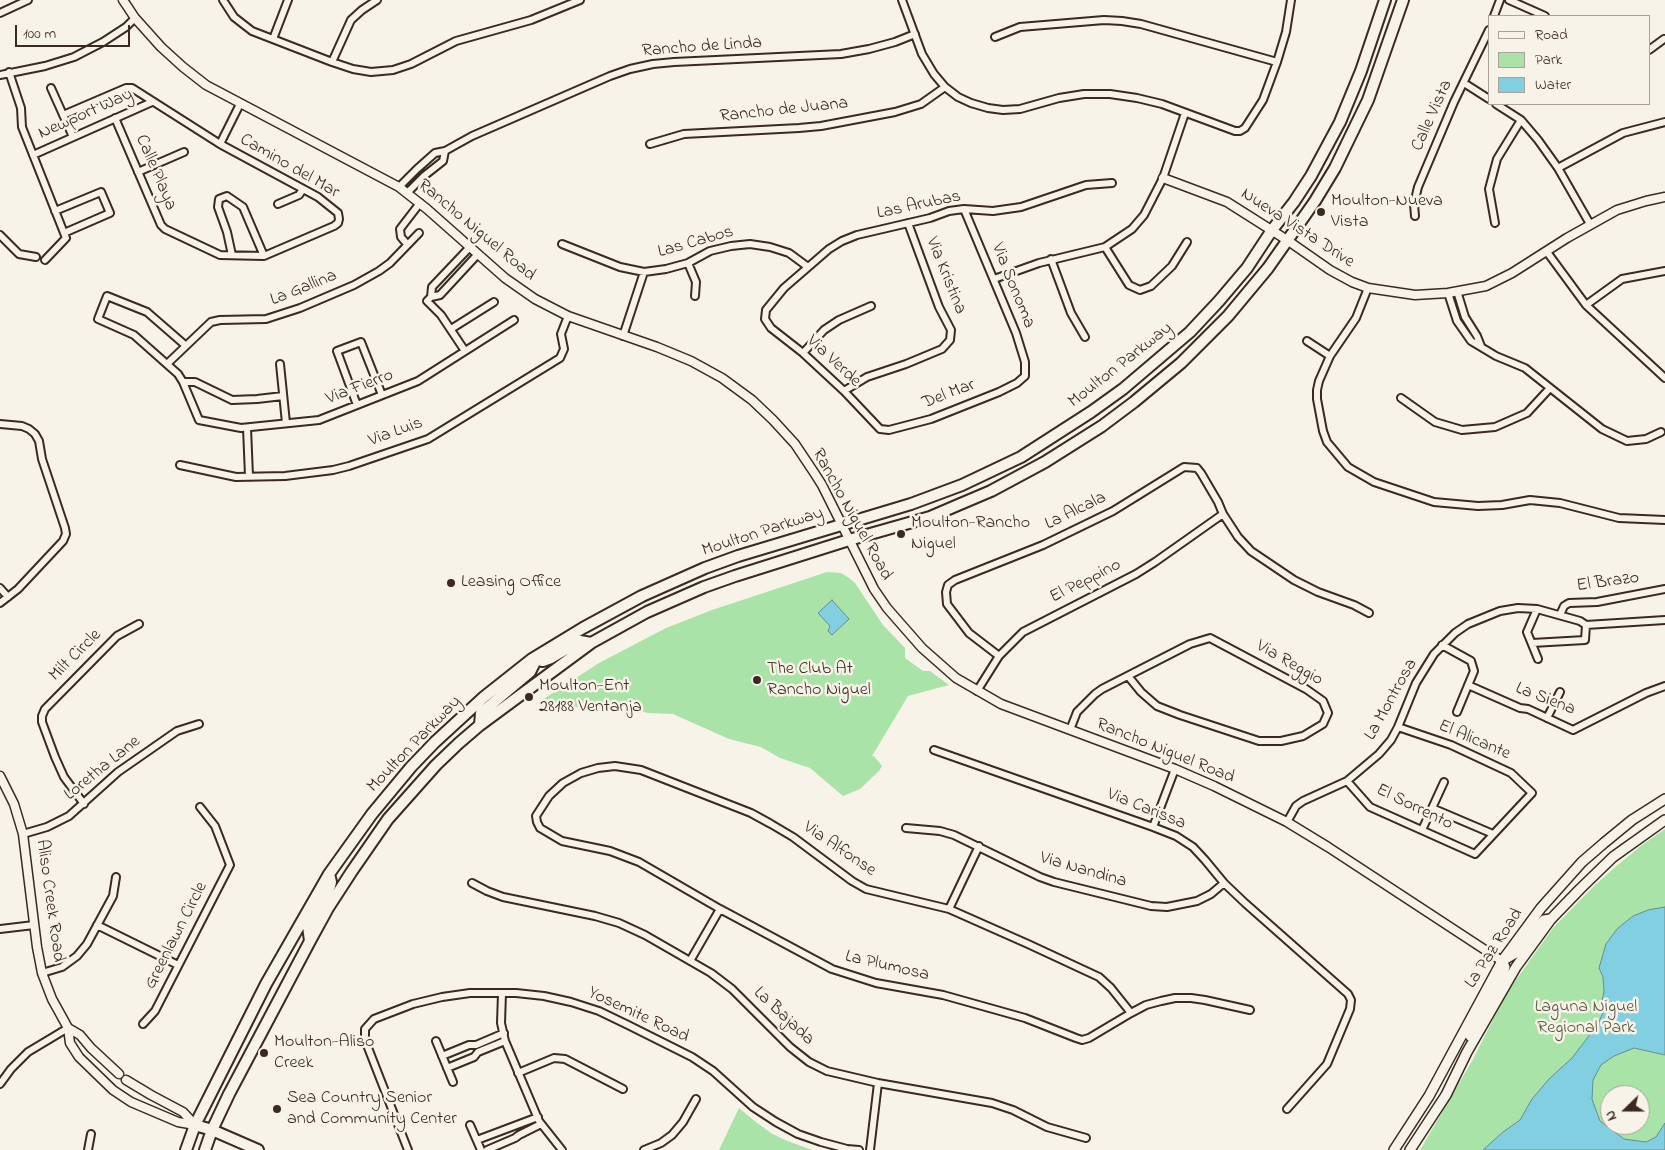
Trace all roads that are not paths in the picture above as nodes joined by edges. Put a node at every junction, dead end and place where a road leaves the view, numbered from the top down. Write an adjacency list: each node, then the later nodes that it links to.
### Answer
1 (28, 0): 13 (street)
2 (122, 0): 16 (street, Rancho Niguel Road)
3 (223, 0): 20 (street)
4 (288, 0): 20 (street)
5 (377, 0): 23 (street)
6 (580, 0): 23 (street)
7 (902, 0): 18 (street)
8 (1291, 0): 24 (street)
9 (1385, 0): 62 (main road, Moulton Parkway)
10 (1403, 0): 66 (main road, Moulton Parkway)
11 (1500, 0): 14 (street)
12 (1509, 0): 15 (street)
13 (0, 14)
14 (1494, 15)
15 (1543, 15)
16 (135, 18): 25 (street); 32 (street, Rancho Niguel Road)
17 (1488, 32): 27 (street, Calle Vista)
18 (915, 34): 28 (street); 42 (street, Rancho de Linda)
19 (995, 37): 24 (street)
20 (274, 39): 23 (street)
21 (1664, 39): 22 (street)
22 (1650, 49)
23 (332, 62)
24 (1277, 62): 34 (street)
25 (10, 72): 26 (street); 44 (street)
26 (0, 73)
27 (1464, 83): 30 (street); 57 (street, Calle Vista)
28 (945, 87): 34 (street); 41 (street, Rancho de Juana)
29 (51, 88): 35 (street)
30 (1488, 98)
31 (152, 102): 35 (street, Camino del Mar); 36 (street, Newport Way); 40 (street, Camino del Mar)
32 (240, 104): 40 (street, Camino del Mar); 49 (street, Rancho Niguel Road)
33 (1498, 105): 37 (street)
34 (1185, 113): 47 (street)
35 (63, 115): 39 (street)
36 (115, 118): 39 (street, Newport Way); 46 (street, Calle Playa)
37 (1522, 120): 45 (street); 60 (street)
38 (1665, 122): 45 (street)
39 (73, 137): 44 (street, Newport Way)
40 (220, 144): 50 (street, Camino del Mar)
41 (650, 144)
42 (446, 151): 49 (street, Rancho de Linda); 51 (street, Rancho de Linda)
43 (184, 152): 46 (street)
44 (32, 155): 56 (street)
45 (1558, 168): 61 (street)
46 (138, 172): 73 (street, Calle Playa)
47 (1163, 178): 62 (street, Nueva Vista Drive); 70 (street)
48 (1112, 183): 55 (street, Las Arubas)
49 (399, 188): 51 (street, Rancho Niguel Road)
50 (303, 189): 54 (street); 58 (street, Camino del Mar)
51 (408, 193): 53 (street, Rancho Niguel Road)
52 (1665, 197): 61 (street, Nueva Vista Drive)
53 (420, 203): 68 (street); 71 (street, Rancho Niguel Road)
54 (278, 204)
55 (964, 209): 59 (street, Las Arubas); 83 (street, Via Sonoma)
56 (55, 211): 63 (street); 63 (street)
57 (1415, 216)
58 (339, 219): 75 (street, Calle Playa)
59 (908, 223): 80 (street, Las Arubas); 111 (street, Via Kristina)
60 (1495, 223)
61 (1590, 224): 72 (street, Nueva Vista Drive)
62 (1272, 230): 66 (street, Nueva Vista Drive); 125 (main road, Moulton Parkway)
63 (64, 233): 77 (street)
64 (419, 233): 68 (street, La Gallina)
65 (0, 235): 76 (street)
66 (1287, 240): 84 (street, Nueva Vista Drive); 126 (main road, Moulton Parkway)
67 (1187, 242): 70 (street)
68 (407, 244): 100 (street, La Gallina)
69 (562, 244): 82 (street, Las Cabos)
70 (1105, 247): 78 (street)
71 (470, 248): 74 (street, Rancho Niguel Road); 87 (street)
72 (1547, 252): 85 (street, Nueva Vista Drive); 89 (street)
73 (232, 255): 75 (street, Calle Playa); 75 (street)
74 (477, 255): 87 (street); 91 (street, Rancho Niguel Road)
75 (264, 256)
76 (36, 257)
77 (45, 260)
78 (1050, 260): 83 (street); 98 (street)
79 (688, 263): 80 (street, Las Cabos); 82 (street, Las Cabos); 86 (street)
80 (808, 267): 92 (street, Las Arubas)
81 (1665, 271): 89 (street)
82 (644, 272): 97 (street)
83 (994, 279): 107 (street, Via Sonoma)
84 (1368, 288): 85 (street, Nueva Vista Drive); 104 (street)
85 (1453, 292): 94 (street); 96 (street)
86 (695, 296)
87 (429, 299): 95 (street)
88 (494, 302): 95 (street)
89 (1586, 305): 108 (street)
90 (871, 306): 103 (street)
91 (568, 316): 97 (street, Rancho Niguel Road); 122 (street, Via Luis)
92 (764, 319): 103 (street, Via Verde)
93 (514, 320): 102 (street, Via Fierro)
94 (1470, 324): 96 (street); 101 (street)
95 (451, 329): 102 (street)
96 (1463, 330): 101 (street)
97 (623, 336): 125 (street, Rancho Niguel Road)
98 (1085, 336)
99 (1307, 341): 104 (street)
100 (185, 345): 105 (street, La Gallina); 105 (street)
101 (1481, 346): 110 (street)
102 (465, 351): 112 (street, Via Fierro)
103 (803, 353): 111 (street, Via Verde)
104 (1330, 356): 124 (street)
105 (167, 364): 109 (street)
106 (280, 364): 113 (street)
107 (1025, 376): 119 (street, Del Mar)
108 (1665, 378)
109 (183, 382): 113 (street); 118 (street, Via Fierro)
110 (1550, 388): 114 (street); 120 (street)
111 (844, 391): 119 (street, Via Verde)
112 (382, 395): 115 (street, Via Fierro); 115 (street)
113 (284, 396): 116 (street)
114 (1401, 398)
115 (357, 405): 116 (street, Via Fierro)
116 (286, 423): 118 (street, Via Fierro)
117 (0, 424): 129 (street)
118 (247, 428): 122 (street)
119 (880, 429)
120 (1661, 432)
121 (180, 465): 122 (street, Via Luis)
122 (249, 476)
123 (1223, 514): 132 (street); 140 (street, El Peppino); 140 (street, La Alcala)
124 (1665, 520)
125 (842, 525): 126 (street, Rancho Niguel Road); 141 (main road, Moulton Parkway)
126 (849, 540): 137 (main road, Moulton Parkway); 146 (street, Rancho Niguel Road)
127 (0, 588): 129 (street)
128 (1665, 589): 133 (street, El Brazo)
129 (8, 597): 130 (street)
130 (0, 603)
131 (1536, 608): 133 (street, La Montrosa); 138 (street); 139 (street, La Montrosa)
132 (1370, 613)
133 (1560, 615): 136 (street, La Montrosa)
134 (1665, 620): 136 (street)
135 (138, 624): 160 (street, Milt Circle)
136 (1586, 625): 138 (street)
137 (591, 643): 141 (main road); 151 (main road, Moulton Parkway)
138 (1532, 643): 142 (street)
139 (1442, 644): 144 (street); 152 (street, La Montrosa)
140 (999, 656): 146 (street, El Peppino)
141 (532, 659): 151 (main road); 172 (main road, Moulton Parkway)
142 (1538, 659)
143 (1128, 676): 143 (street, Via Reggio); 153 (street, Via Reggio)
144 (1468, 685): 148 (street); 149 (street, La Siena)
145 (1665, 686): 149 (street, La Siena)
146 (977, 691): 153 (street, Rancho Niguel Road)
147 (1560, 692): 149 (street)
148 (1457, 712)
149 (1547, 718)
150 (199, 724): 160 (street, Loretha Lane)
151 (480, 725): 182 (main road, Moulton Parkway)
152 (1398, 727): 157 (street, La Montrosa); 170 (street, El Alicante)
153 (1070, 730): 155 (street, Rancho Niguel Road)
154 (934, 750): 166 (street, Via Carissa)
155 (1175, 769): 165 (street, Rancho Niguel Road); 166 (street)
156 (0, 776): 169 (street, Aliso Creek Road)
157 (1347, 781): 165 (street, La Montrosa); 168 (street, El Sorrento)
158 (1444, 782): 162 (street)
159 (1665, 799): 184 (main road, La Paz Road)
160 (84, 804): 169 (street, Loretha Lane)
161 (200, 807): 185 (street, Greenlawn Circle)
162 (1432, 808): 168 (street); 170 (street)
163 (1665, 820): 178 (main road, La Paz Road)
164 (537, 822): 176 (street, La Plumosa); 177 (street, Via Alfonse)
165 (1287, 822): 184 (street, Rancho Niguel Road)
166 (1153, 827): 175 (street, Via Carissa)
167 (906, 828): 171 (street, Via Nandina)
168 (1422, 830): 170 (street, El Sorrento)
169 (23, 834): 179 (street, Aliso Creek Road)
170 (1493, 834)
171 (978, 846): 175 (street, Via Nandina); 177 (street)
172 (328, 874): 182 (main road); 209 (main road, Moulton Parkway)
173 (116, 877): 180 (street)
174 (472, 883): 183 (street, La Bajada)
175 (1224, 883): 206 (street, Via Carissa)
176 (720, 909): 183 (street); 189 (street, La Plumosa)
177 (949, 909): 189 (street, Via Alfonse)
178 (1551, 919): 184 (main road); 195 (main road, La Paz Road)
179 (34, 925): 181 (street); 186 (street, Aliso Creek Road)
180 (98, 926): 185 (street); 186 (street)
181 (0, 929)
182 (310, 941): 212 (main road, Moulton Parkway)
183 (690, 961): 202 (street, La Bajada)
184 (1502, 961): 195 (main road); 228 (main road, La Paz Road)
185 (178, 965): 190 (street, Greenlawn Circle)
186 (42, 973): 191 (street, Aliso Creek Road)
187 (502, 993): 192 (street); 221 (street, Yosemite Road); 226 (street, Yosemite Road)
188 (1250, 1010): 189 (street, La Plumosa)
189 (1131, 1013)
190 (143, 1024)
191 (68, 1028): 199 (street, Aliso Creek Road); 203 (street); 209 (street, Aliso Creek Road)
192 (504, 1037): 194 (street); 198 (street)
193 (436, 1041): 196 (street)
194 (477, 1049): 196 (street); 197 (street)
195 (1467, 1052): 229 (main road, La Paz Road)
196 (442, 1056): 197 (street)
197 (447, 1068): 201 (street)
198 (518, 1073): 204 (street); 207 (street)
199 (119, 1074)
200 (126, 1080): 209 (street, Aliso Creek Road)
201 (453, 1082)
202 (878, 1083): 215 (street, La Bajada); 227 (street)
203 (0, 1084)
204 (623, 1089)
205 (696, 1099): 225 (street)
206 (1287, 1109)
207 (538, 1117): 208 (street); 211 (street)
208 (541, 1124): 214 (street); 224 (street)
209 (195, 1125): 212 (main road, Aliso Creek Road); 218 (main road, Moulton Parkway)
210 (470, 1125): 216 (street)
211 (516, 1126): 214 (street); 216 (street)
212 (212, 1130): 219 (main road, Moulton Parkway); 220 (main road, Aliso Creek Road)
213 (91, 1134): 217 (street)
214 (519, 1134): 223 (street)
215 (1086, 1138)
216 (477, 1140): 222 (street)
217 (88, 1150)
218 (186, 1150)
219 (205, 1150)
220 (258, 1150)
221 (408, 1150)
222 (481, 1150)
223 (486, 1150)
224 (562, 1150)
225 (644, 1150)
226 (859, 1150)
227 (870, 1150)
228 (1394, 1150)
229 (1410, 1150)

